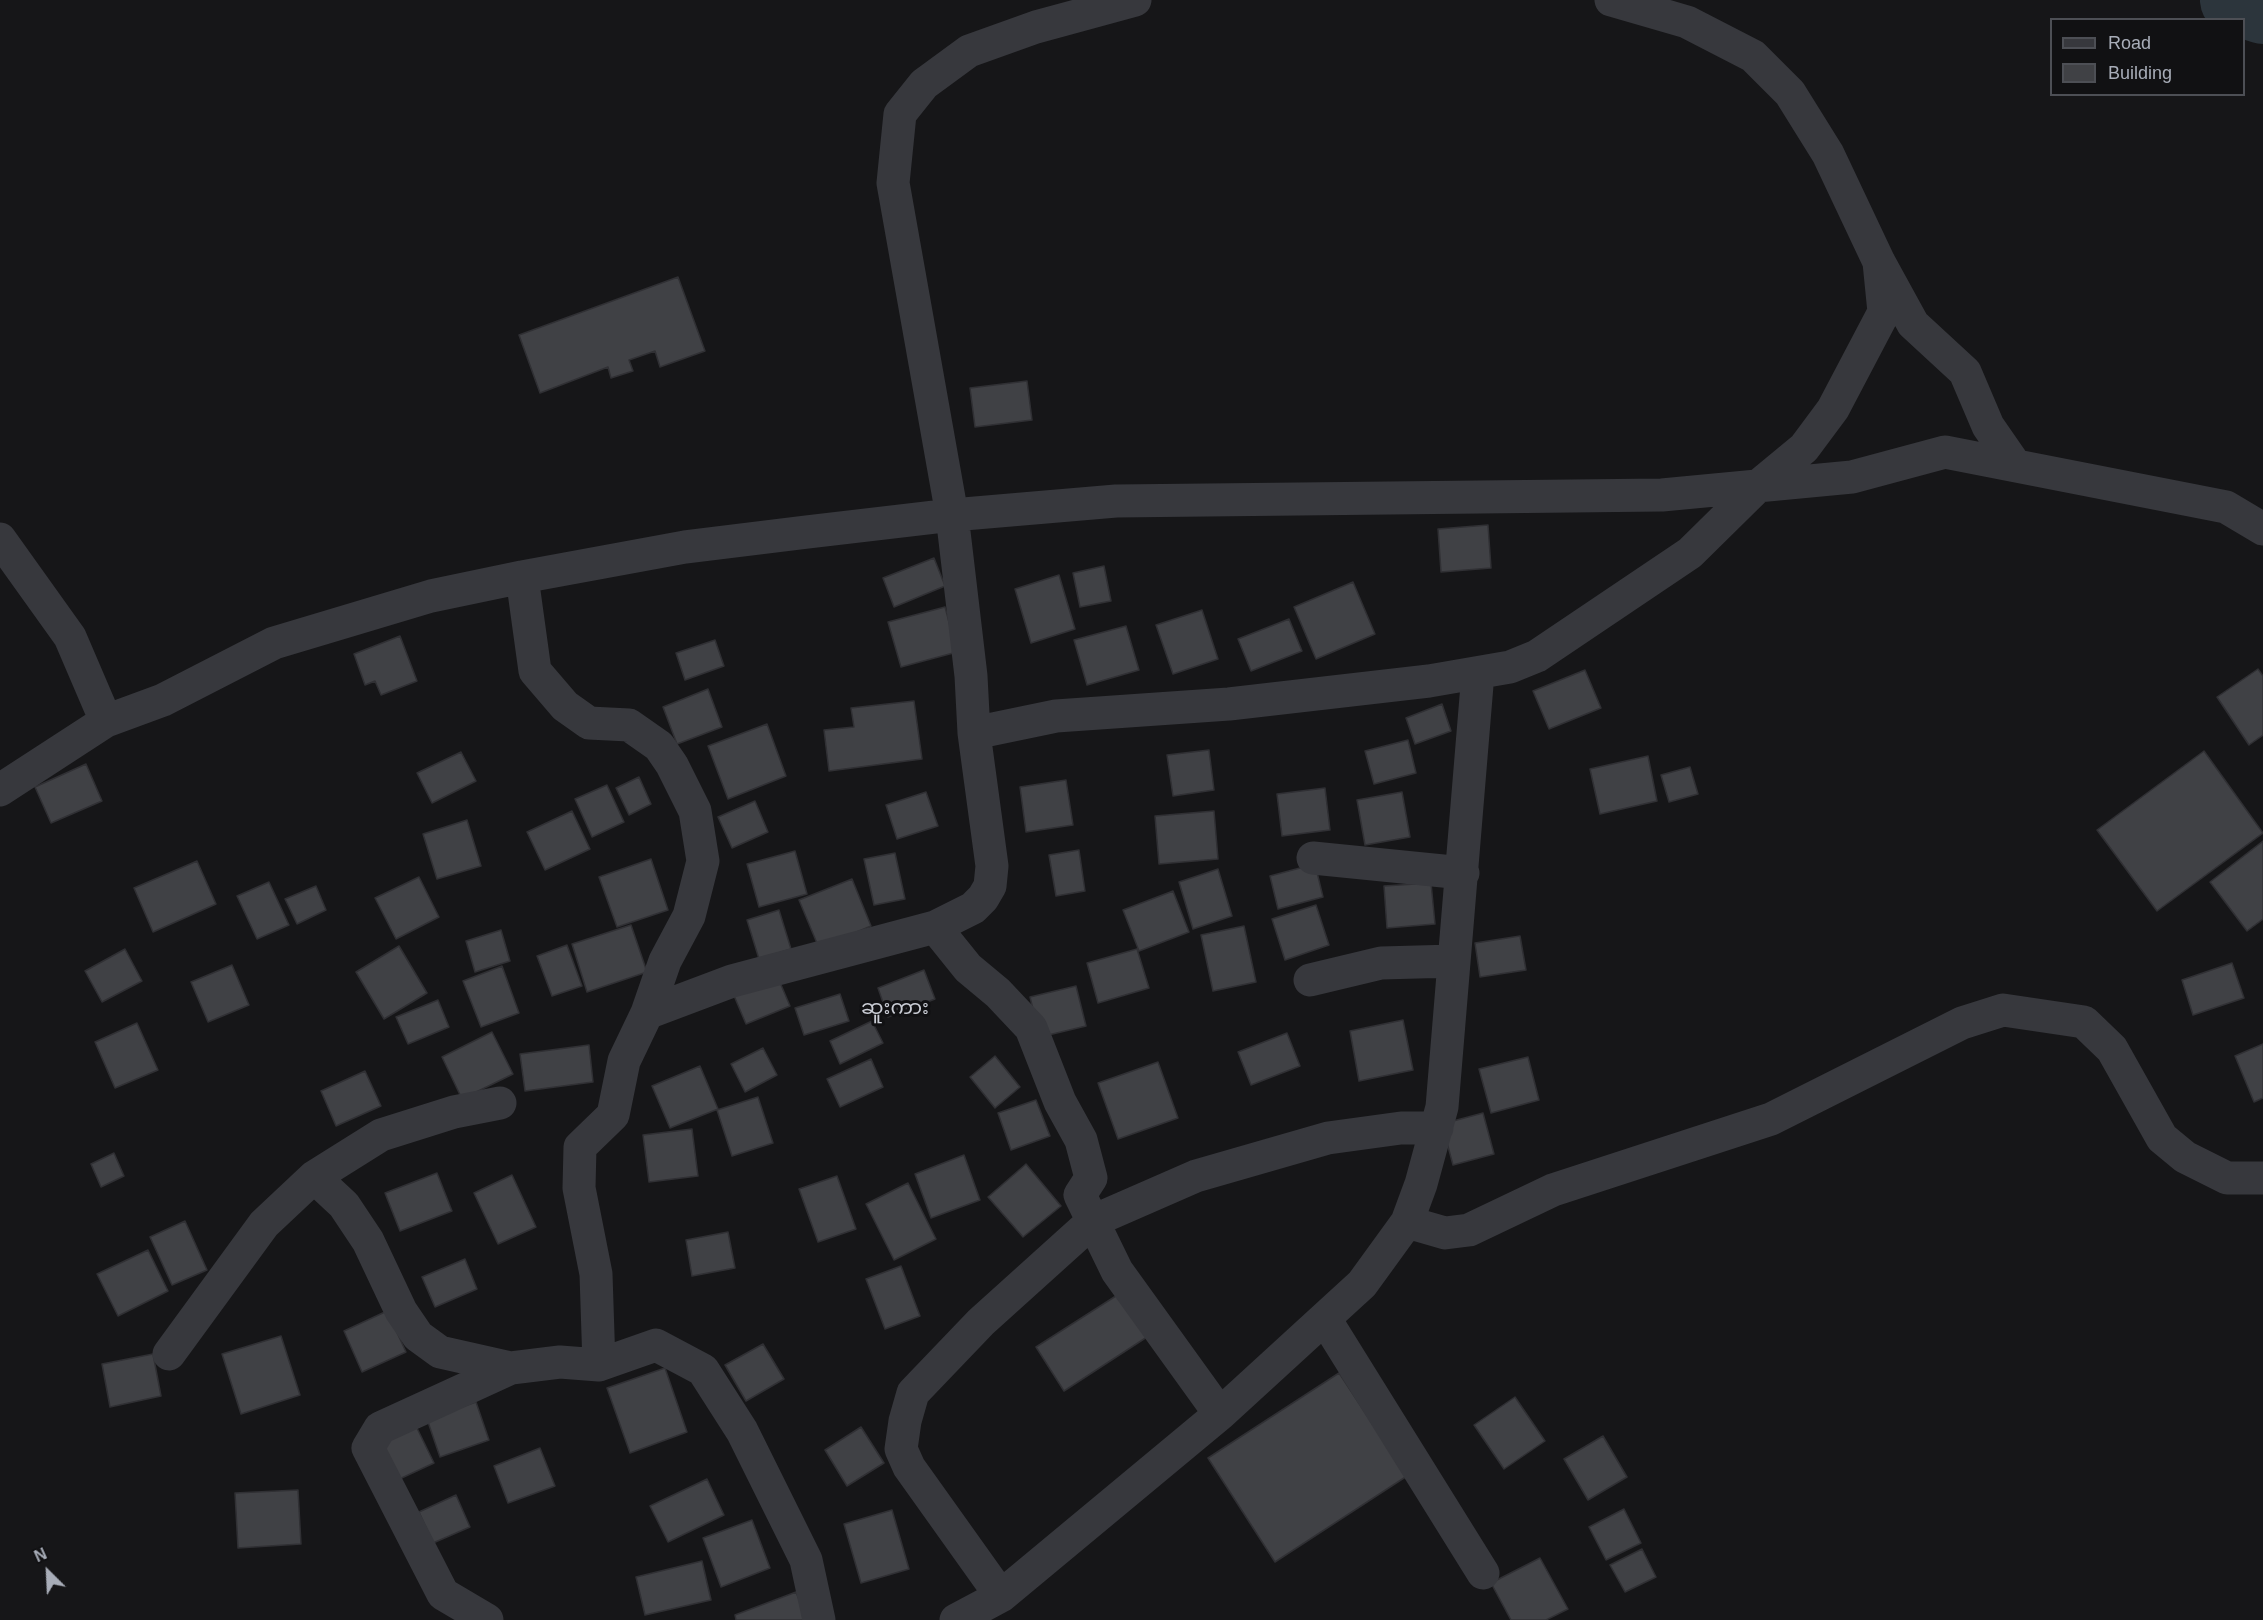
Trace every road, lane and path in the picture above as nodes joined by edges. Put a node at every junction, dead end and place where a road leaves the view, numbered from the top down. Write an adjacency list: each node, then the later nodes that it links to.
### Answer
1 (1135, 0): 6 (street)
2 (1611, 0): 3 (street)
3 (1879, 262): 4 (street); 5 (street)
4 (2015, 465): 5 (street); 7 (street)
5 (1758, 486): 6 (street); 10 (street)
6 (951, 515): 9 (street); 12 (street)
7 (2263, 530)
8 (0, 539): 11 (street)
9 (522, 577): 11 (street); 19 (street)
10 (1478, 673): 12 (street); 15 (street)
11 (106, 721): 13 (street)
12 (974, 733): 16 (street)
13 (0, 789)
14 (1313, 858): 15 (street)
15 (1463, 873): 17 (street)
16 (934, 927): 19 (street); 24 (street)
17 (1454, 961): 18 (street); 21 (street)
18 (1310, 980)
19 (647, 1013): 28 (street)
20 (500, 1103): 22 (street)
21 (1437, 1128): 24 (street); 25 (street)
22 (314, 1177): 27 (street); 29 (street)
23 (2263, 1178): 25 (street)
24 (1093, 1221): 30 (street); 32 (street)
25 (1407, 1222): 26 (street)
26 (1324, 1318): 30 (street); 31 (street)
27 (169, 1354)
28 (599, 1365): 29 (street); 34 (street)
29 (511, 1368): 33 (street)
30 (1220, 1414): 32 (street)
31 (1483, 1573)
32 (1001, 1596): 35 (street)
33 (487, 1620)
34 (819, 1620)
35 (956, 1620)

